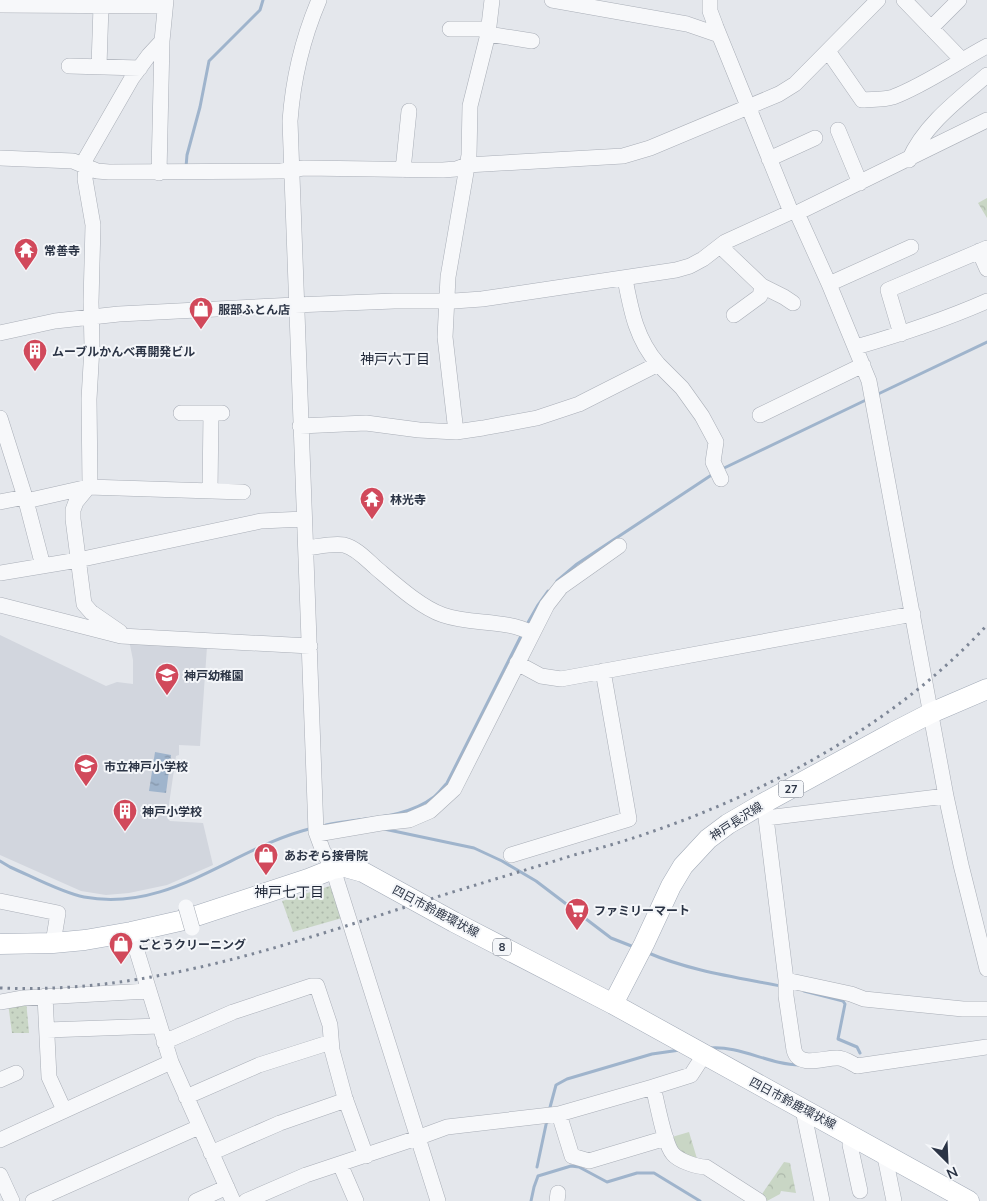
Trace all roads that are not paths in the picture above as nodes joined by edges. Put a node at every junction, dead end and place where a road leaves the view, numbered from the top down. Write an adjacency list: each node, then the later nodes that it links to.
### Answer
1 (318, 0): 36 (street)
2 (492, 0): 15 (street)
3 (552, 0): 16 (street)
4 (710, 0): 16 (street)
5 (878, 0): 20 (street)
6 (904, 0): 13 (street)
7 (959, 0): 13 (street)
8 (66, 3): 11 (street); 12 (street)
9 (131, 3): 10 (street); 12 (street)
10 (165, 3): 17 (street)
11 (0, 5)
12 (101, 6): 23 (street)
13 (931, 28): 21 (street)
14 (450, 29): 15 (street)
15 (488, 31): 18 (street); 35 (street)
16 (719, 34): 26 (street)
17 (162, 41): 24 (street); 38 (street)
18 (532, 41)
19 (987, 46): 21 (street)
20 (828, 51): 21 (street); 26 (street)
21 (961, 59)
22 (69, 66): 23 (street)
23 (100, 66): 24 (street)
24 (140, 68): 34 (street)
25 (987, 75): 33 (street)
26 (747, 107): 32 (street); 35 (street)
27 (408, 111): 37 (street)
28 (987, 120): 33 (street)
29 (838, 130): 39 (street)
30 (816, 138): 32 (street)
31 (0, 158): 34 (street)
32 (769, 159): 40 (street)
33 (909, 160): 39 (street)
34 (86, 165): 38 (street); 53 (street)
35 (467, 165): 37 (street); 48 (street)
36 (291, 170): 37 (street); 38 (street); 51 (street)
37 (404, 170)
38 (159, 173)
39 (860, 183): 40 (street)
40 (794, 213): 41 (street); 46 (street)
41 (720, 246): 45 (street); 47 (street)
42 (911, 246): 46 (street)
43 (983, 250): 44 (street); 55 (street)
44 (987, 269)
45 (625, 278): 48 (street); 57 (street)
46 (829, 284): 56 (street)
47 (762, 286): 50 (street); 52 (street)
48 (447, 300): 51 (street); 63 (street)
49 (987, 301): 55 (street)
50 (793, 302)
51 (295, 304): 53 (street); 62 (street)
52 (734, 315)
53 (91, 317): 54 (street); 65 (street)
54 (0, 333)
55 (901, 334): 56 (street)
56 (856, 347): 58 (street)
57 (658, 364): 63 (street); 64 (street)
58 (863, 365): 60 (street); 77 (street)
59 (181, 413): 66 (street)
60 (760, 415)
61 (0, 418): 68 (street)
62 (300, 426): 63 (street); 70 (street)
63 (456, 432)
64 (721, 479)
65 (88, 487): 66 (street); 68 (street); 73 (street)
66 (210, 490): 67 (street)
67 (243, 492)
68 (25, 499): 69 (street); 74 (street)
69 (0, 502)
70 (304, 519): 72 (street); 73 (street)
71 (618, 546): 78 (street)
72 (306, 548): 78 (street); 80 (street)
73 (78, 560): 74 (street); 79 (street)
74 (43, 566): 75 (street)
75 (0, 573)
76 (0, 605): 79 (street)
77 (913, 614): 82 (street); 84 (street)
78 (527, 630): 81 (street)
79 (121, 636): 80 (street)
80 (310, 646): 87 (street)
81 (517, 663): 82 (street); 87 (street)
82 (602, 671): 88 (street)
83 (987, 689): 84 (main road, 神戸長沢線 / 27)
84 (931, 713): 85 (street); 86 (main road, 神戸長沢線 / 27)
85 (946, 796): 86 (street); 96 (street)
86 (765, 811): 97 (street); 101 (main road, 神戸長沢線 / 27)
87 (316, 833): 89 (street)
88 (511, 855)
89 (333, 869): 93 (main road, 四日市鈴鹿環状線 / 8); 101 (main road, 四日市鈴鹿環状線 / 8); 120 (street)
90 (0, 901): 94 (street)
91 (186, 907): 92 (street, bridge)
92 (192, 928)
93 (131, 932): 94 (main road, 四日市鈴鹿環状線 / 8); 98 (street)
94 (53, 943): 95 (main road, 四日市鈴鹿環状線 / 8)
95 (0, 944)
96 (987, 970)
97 (786, 985): 102 (street); 107 (street)
98 (148, 992): 99 (street); 103 (street)
99 (45, 996): 100 (street); 104 (street)
100 (0, 1002)
101 (613, 1004): 108 (main road, 四日市鈴鹿環状線 / 8)
102 (987, 1008)
103 (159, 1026): 104 (street); 105 (street)
104 (47, 1030): 115 (street)
105 (164, 1042): 106 (street); 109 (street)
106 (331, 1042): 113 (street); 114 (street)
107 (987, 1047)
108 (704, 1055): 112 (street); 116 (main road, 四日市鈴鹿環状線 / 8)
109 (170, 1062): 113 (street); 115 (street)
110 (16, 1073): 111 (street)
111 (0, 1080)
112 (652, 1087): 117 (street); 121 (street)
113 (186, 1097): 118 (street)
114 (346, 1100): 124 (street); 125 (street)
115 (64, 1110): 122 (street)
116 (804, 1110): 119 (main road, 四日市鈴鹿環状線 / 8); 138 (street)
117 (551, 1115): 120 (street); 121 (street)
118 (199, 1127): 124 (street); 131 (street)
119 (851, 1134): 123 (main road, 四日市鈴鹿環状線 / 8); 129 (street)
120 (417, 1138): 125 (street); 136 (street)
121 (666, 1138): 137 (street)
122 (0, 1140)
123 (884, 1152): 139 (street); 140 (main road, 四日市鈴鹿環状線 / 8)
124 (211, 1153): 128 (street)
125 (366, 1156): 126 (street)
126 (340, 1164): 134 (street); 135 (street)
127 (0, 1175): 130 (street)
128 (226, 1187): 132 (street); 133 (street)
129 (860, 1191)
130 (12, 1201)
131 (33, 1201)
132 (196, 1201)
133 (233, 1201)
134 (246, 1201)
135 (356, 1201)
136 (438, 1201)
137 (759, 1201)
138 (822, 1201)
139 (894, 1201)
140 (969, 1201)

